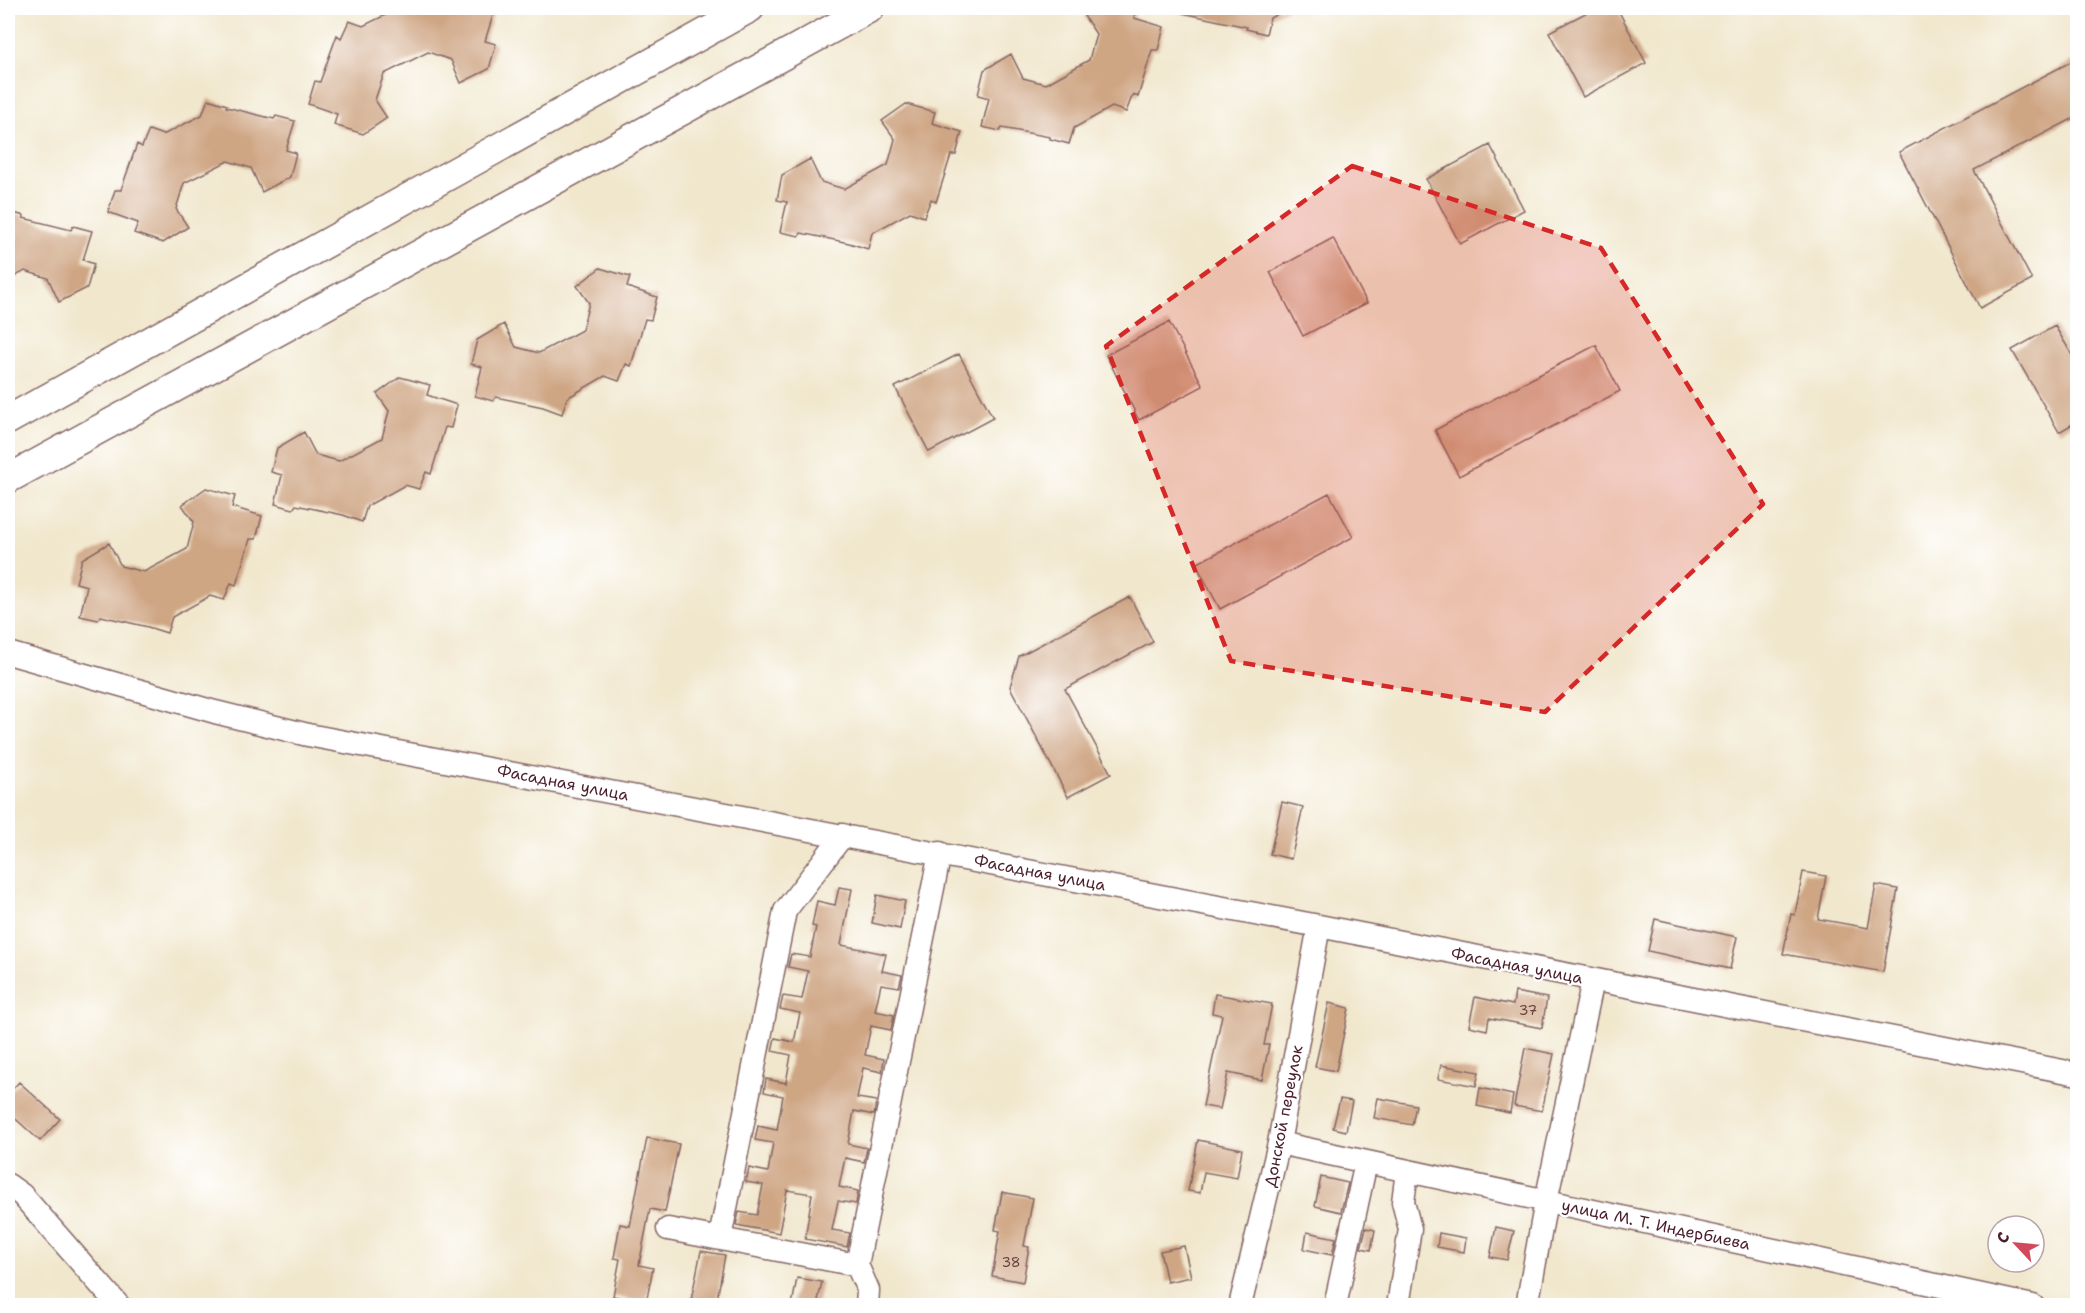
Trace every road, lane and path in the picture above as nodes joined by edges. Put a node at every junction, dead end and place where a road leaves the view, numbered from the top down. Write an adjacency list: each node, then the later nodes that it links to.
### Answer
1 (750, 8): 3 (main road)
2 (870, 8): 4 (main road)
3 (8, 420)
4 (8, 479)
5 (8, 653): 6 (street, Фасадная улица)
6 (843, 835): 7 (street, Фасадная улица); 17 (street)
7 (940, 853): 8 (street, Фасадная улица); 18 (street)
8 (1319, 926): 9 (street, Фасадная улица); 11 (street, Донской переулок)
9 (1593, 980): 10 (street, Фасадная улица); 15 (street)
10 (2078, 1074)
11 (1279, 1143): 12 (street, улица М. Т. Индербиева); 21 (street, Донской переулок)
12 (1366, 1162): 13 (street, улица М. Т. Индербиева); 22 (street)
13 (1407, 1171): 15 (street, улица М. Т. Индербиева); 23 (street)
14 (8, 1185): 19 (street)
15 (1546, 1201): 24 (street); 25 (street, улица М. Т. Индербиева)
16 (668, 1228): 17 (street)
17 (720, 1238): 18 (street)
18 (857, 1265): 20 (street)
19 (119, 1305)
20 (867, 1305)
21 (1240, 1305)
22 (1335, 1305)
23 (1398, 1305)
24 (1527, 1305)
25 (2032, 1305)

